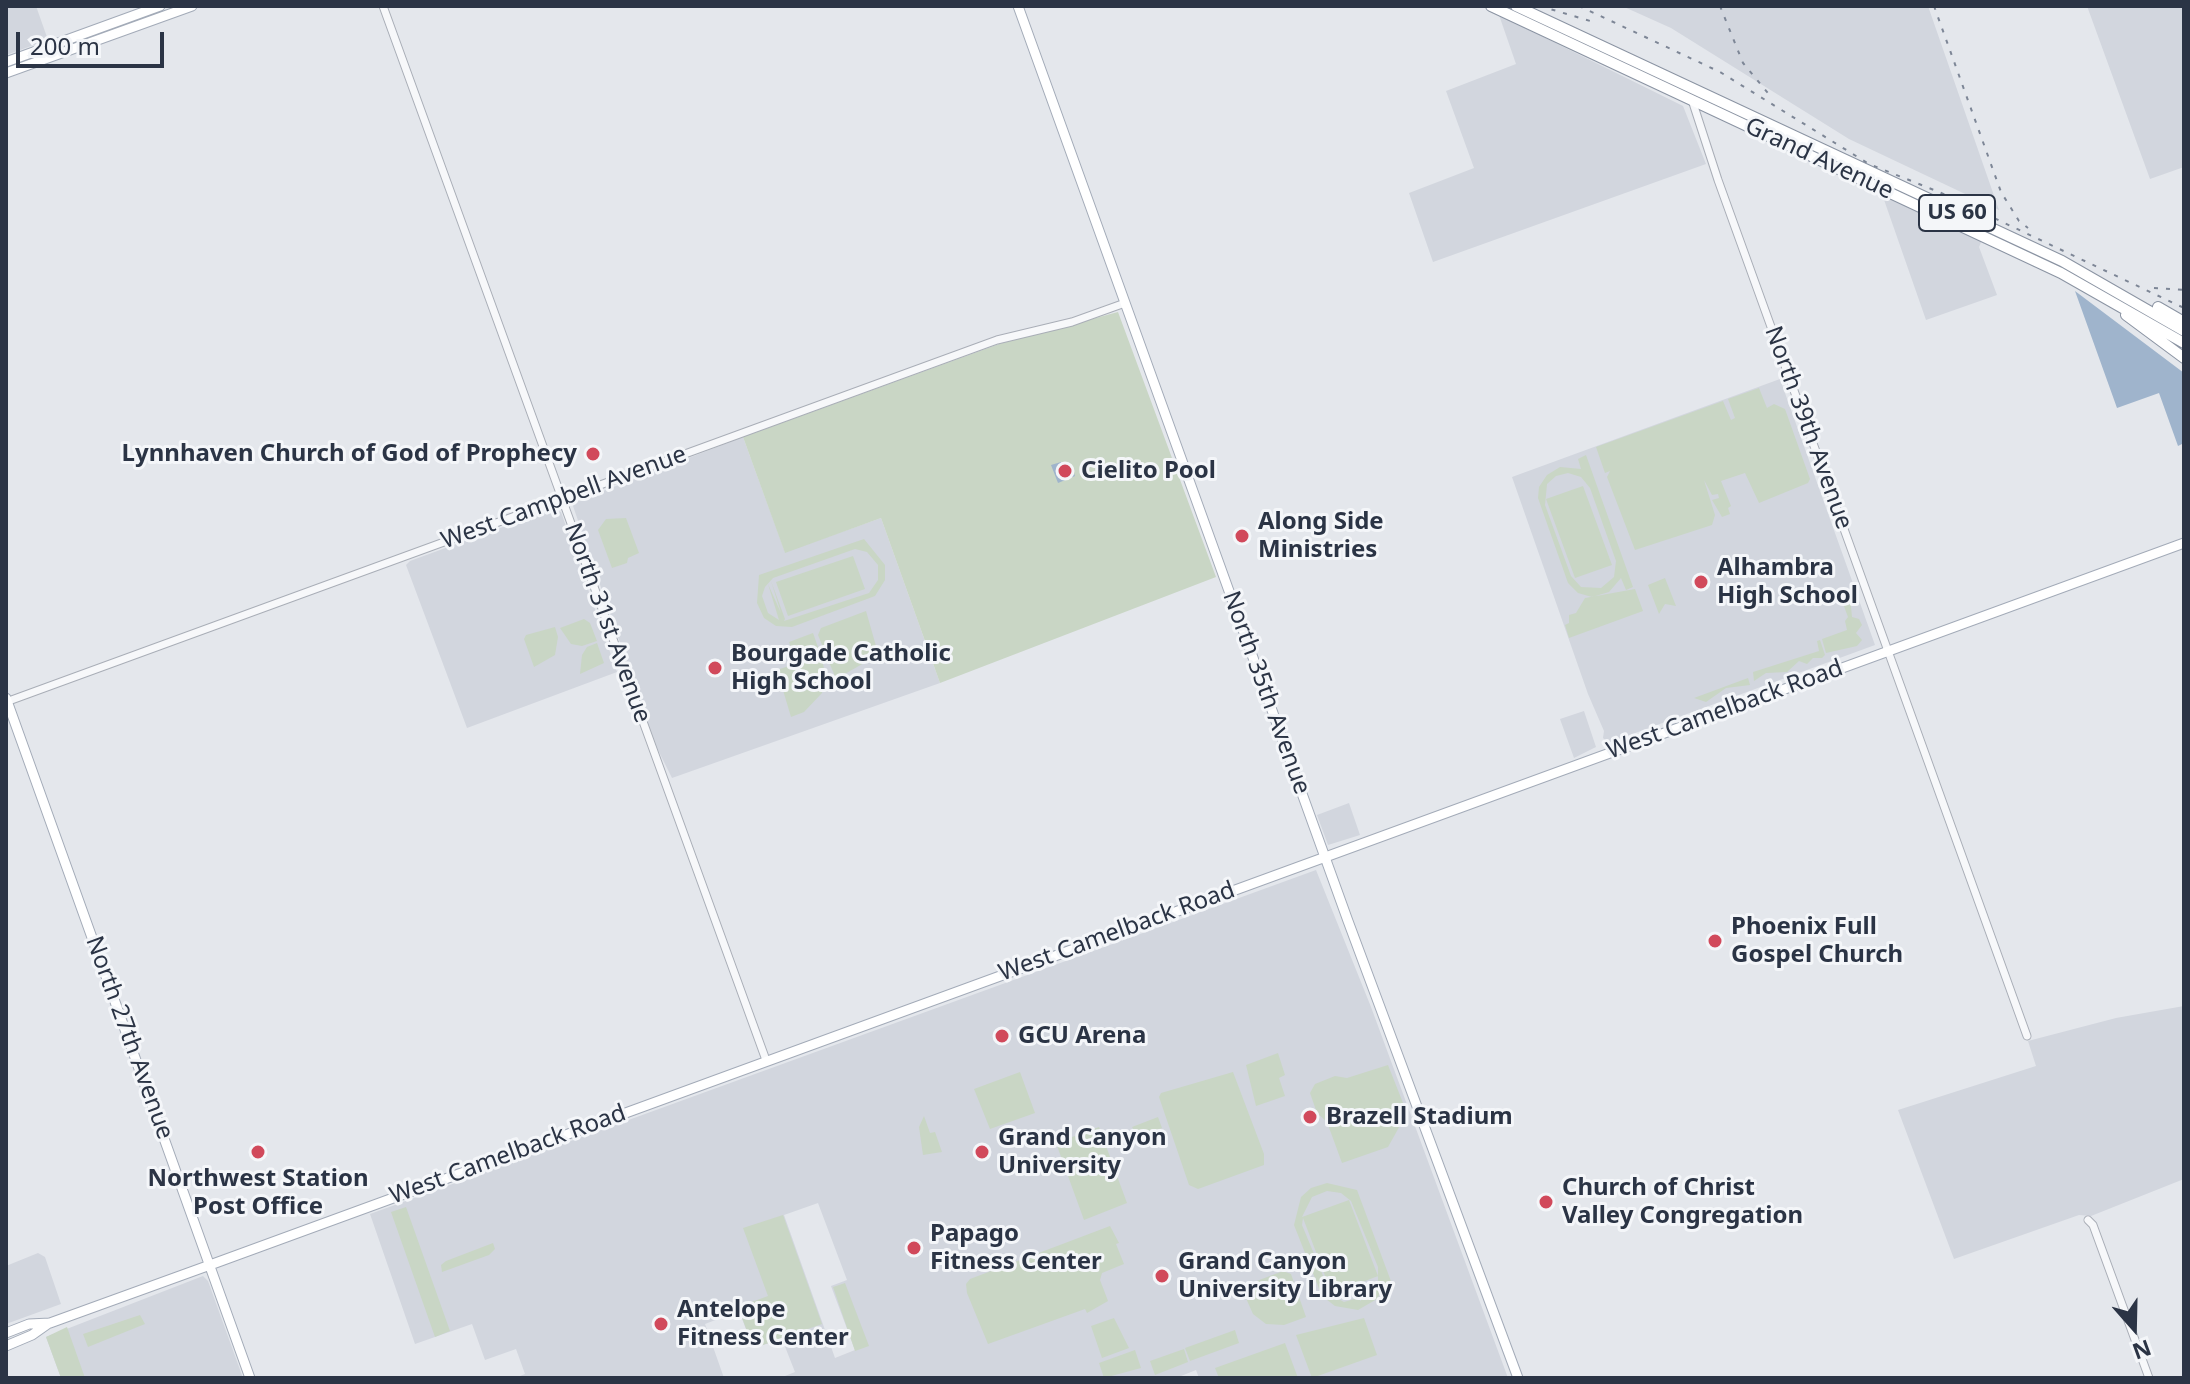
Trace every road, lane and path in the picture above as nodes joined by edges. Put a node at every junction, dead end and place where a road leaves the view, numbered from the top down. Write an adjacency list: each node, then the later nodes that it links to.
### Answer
1 (160, 6): 7 (main road)
2 (192, 6): 8 (main road)
3 (383, 6): 17 (street, North 31st Avenue)
4 (1018, 6): 12 (main road, North 35th Avenue)
5 (1494, 6): 9 (highway, Grand Avenue / US 60)
6 (1516, 6): 9 (highway, Grand Avenue / US 60)
7 (6, 62)
8 (6, 73)
9 (1694, 95): 10 (highway, Grand Avenue / US 60); 11 (highway, Grand Avenue / US 60); 19 (street, North 39th Avenue)
10 (2093, 289): 15 (highway, Grand Avenue / US 60); 16 (highway)
11 (2114, 289): 13 (highway); 14 (highway, Grand Avenue / US 60)
12 (1125, 303): 17 (street, West Campbell Avenue); 21 (main road, North 35th Avenue)
13 (2184, 322)
14 (2184, 331)
15 (2184, 343)
16 (2184, 358)
17 (562, 498): 20 (street, West Campbell Avenue); 23 (street, North 31st Avenue)
18 (2184, 543): 19 (main road, West Camelback Road)
19 (1887, 650): 21 (main road, West Camelback Road); 22 (street, North 39th Avenue)
20 (6, 700): 25 (main road, North 27th Avenue)
21 (1324, 856): 23 (main road, West Camelback Road); 30 (main road, North 35th Avenue)
22 (2027, 1036)
23 (766, 1060): 25 (main road, West Camelback Road)
24 (2088, 1220): 31 (street)
25 (210, 1265): 26 (main road, West Camelback Road); 29 (main road, North 27th Avenue)
26 (50, 1323): 27 (main road, West Camelback Road); 28 (main road, West Camelback Road)
27 (6, 1333)
28 (6, 1346)
29 (250, 1378)
30 (1518, 1378)
31 (2149, 1378)

